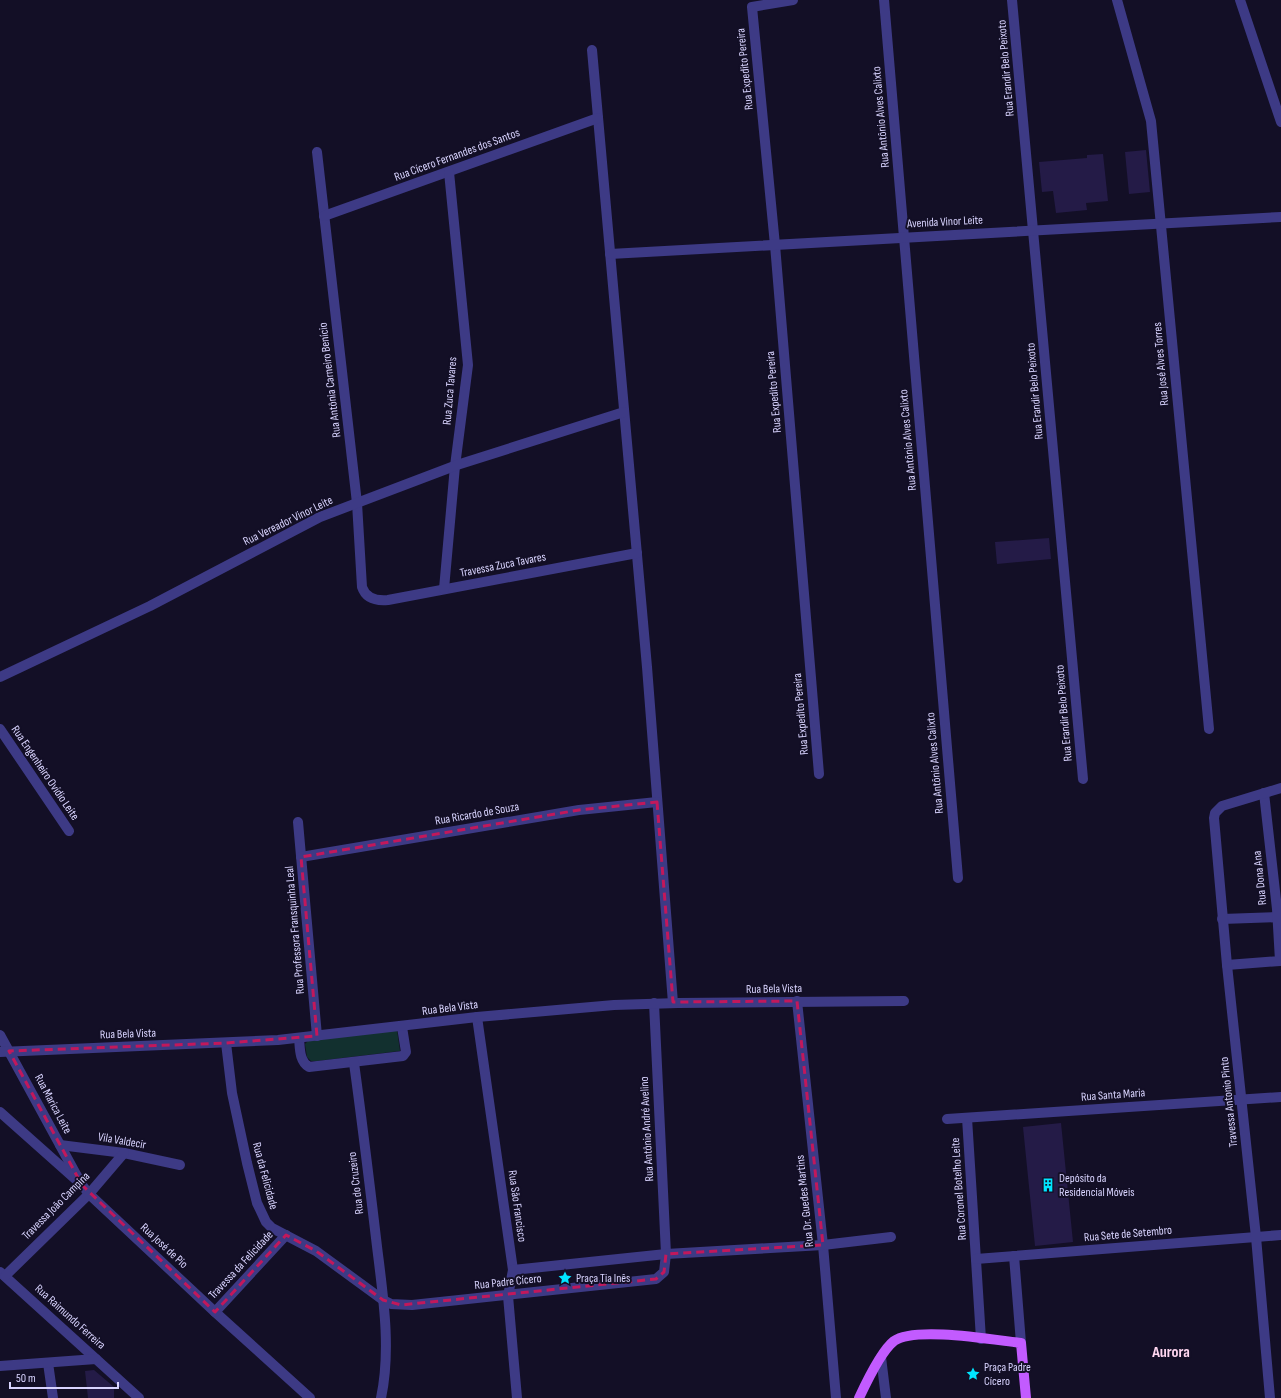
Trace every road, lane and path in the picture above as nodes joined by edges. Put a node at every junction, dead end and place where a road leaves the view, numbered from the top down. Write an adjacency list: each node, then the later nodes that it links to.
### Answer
1 (793, 0): 16 (street, Rua Expedito Pereira)
2 (884, 0): 15 (street, Rua Antônio Alves Calixto)
3 (1012, 0): 14 (street, Rua Erandir Belo Peixoto)
4 (1117, 0): 13 (street, Rua José Alves Torres)
5 (1240, 0): 8 (street)
6 (592, 50): 7 (street)
7 (598, 118): 10 (street, Rua Cícero Fernandes dos Santos); 17 (street)
8 (1281, 122)
9 (317, 152): 11 (street, Rua Antônia Carneiro Benício)
10 (449, 172): 11 (street, Rua Cícero Fernandes dos Santos); 19 (street, Rua Zuca Tavares)
11 (324, 216): 20 (street, Rua Antônia Carneiro Benício)
12 (1281, 217): 13 (street, Avenida Vinor Leite)
13 (1161, 224): 14 (street, Avenida Vinor Leite); 26 (street, Rua José Alves Torres)
14 (1033, 231): 15 (street, Avenida Vinor Leite); 28 (street, Rua Erandir Belo Peixoto)
15 (905, 238): 16 (street, Avenida Vinor Leite); 35 (street, Rua Antônio Alves Calixto)
16 (775, 245): 17 (street, Avenida Vinor Leite); 27 (street, Rua Expedito Pereira)
17 (610, 254): 18 (street)
18 (624, 412): 19 (street, Rua Vereador Vinor Leite); 21 (street)
19 (455, 466): 20 (street, Rua Vereador Vinor Leite); 22 (street, Rua Zuca Tavares)
20 (357, 503): 23 (street, Rua Antônia Carneiro Benício); 24 (street, Rua Vereador Vinor Leite)
21 (637, 553): 22 (street, Travessa Zuca Tavares); 31 (street)
22 (444, 589): 23 (street, Travessa Zuca Tavares)
23 (374, 599)
24 (0, 677)
25 (0, 729): 33 (street, Rua Engenheiro Ovídio Leite)
26 (1209, 729)
27 (819, 774)
28 (1083, 779)
29 (1281, 788): 30 (street)
30 (1264, 793): 36 (street, Rua Dona Ana); 37 (street, Travessa Antonio Pinto)
31 (657, 802): 34 (street, Rua Ricardo de Souza); 43 (street)
32 (298, 822): 34 (street, Rua Professora Fransquinha Leal)
33 (69, 831)
34 (301, 857): 47 (street, Rua Professora Fransquinha Leal)
35 (958, 878)
36 (1279, 917): 37 (street); 38 (street, Rua Dona Ana)
37 (1222, 919): 39 (street, Travessa Antonio Pinto)
38 (1280, 961): 39 (street)
39 (1227, 965): 53 (street, Travessa Antonio Pinto)
40 (797, 1001): 41 (street, Rua Bela Vista); 43 (street, Rua Bela Vista); 66 (street, Rua Dr. Guedes Martins)
41 (904, 1001)
42 (654, 1003): 43 (street, Rua Bela Vista); 44 (street, Rua Bela Vista); 67 (street, Rua Antônio André Avelino)
43 (673, 1003)
44 (477, 1017): 45 (street, Rua Bela Vista); 70 (street, Rua São Francisco)
45 (402, 1026): 47 (street, Rua Bela Vista); 51 (street)
46 (0, 1035): 50 (street, Rua Marica Leite)
47 (317, 1036): 48 (street, Rua Bela Vista)
48 (299, 1038): 49 (street, Rua Bela Vista); 51 (street)
49 (226, 1043): 50 (street, Rua Bela Vista); 62 (street, Rua da Felicidade)
50 (5, 1051): 57 (street, Rua Marica Leite)
51 (354, 1062): 73 (street, Rua do Cruzeiro)
52 (1281, 1097): 53 (street, Rua Santa Maria)
53 (1242, 1099): 55 (street, Rua Santa Maria); 65 (street, Travessa Antonio Pinto)
54 (0, 1112): 60 (street, Rua José de Pio)
55 (967, 1118): 56 (street, Rua Santa Maria); 69 (street, Rua Coronel Botelho Leite)
56 (946, 1119)
57 (60, 1144): 58 (street, Vila Valdecir); 60 (street, Rua Marica Leite)
58 (124, 1153): 59 (street, Vila Valdecir); 61 (street, Travessa João Campina)
59 (180, 1165)
60 (82, 1185): 61 (street, Rua José de Pio)
61 (89, 1194): 71 (street, Travessa João Campina); 74 (street, Rua José de Pio)
62 (286, 1235): 73 (street, Rua da Felicidade); 74 (street, Travessa da Felicidade)
63 (1281, 1235): 65 (street, Rua Sete de Setembro)
64 (891, 1237): 66 (street, Rua Padre Cícero)
65 (1256, 1237): 68 (street, Rua Sete de Setembro); 90 (street, Travessa Antonio Pinto)
66 (823, 1245): 67 (street, Rua Padre Cícero); 86 (street, Rua Dr. Guedes Martins)
67 (666, 1254): 70 (street, Rua Padre Cícero); 72 (street, Rua Padre Cícero)
68 (1014, 1256): 69 (street, Rua Sete de Setembro); 76 (street)
69 (976, 1258): 75 (street, Rua Coronel Botelho Leite)
70 (513, 1270): 72 (street, Rua São Francisco)
71 (2, 1274): 78 (street, Rua Raimundo Ferreira)
72 (508, 1296): 73 (street, Rua Padre Cícero); 85 (street, Rua São Francisco)
73 (383, 1300): 84 (street, Rua do Cruzeiro)
74 (215, 1312): 83 (street, Rua José de Pio)
75 (981, 1338): 76 (main road); 77 (main road)
76 (1021, 1343): 89 (main road)
77 (881, 1358): 87 (main road); 88 (street)
78 (96, 1359): 79 (street); 82 (street, Rua Raimundo Ferreira)
79 (48, 1362): 80 (street); 81 (street)
80 (0, 1366)
81 (53, 1398)
82 (139, 1398)
83 (310, 1398)
84 (381, 1398)
85 (517, 1398)
86 (836, 1398)
87 (859, 1398)
88 (886, 1398)
89 (1026, 1398)
90 (1270, 1398)

